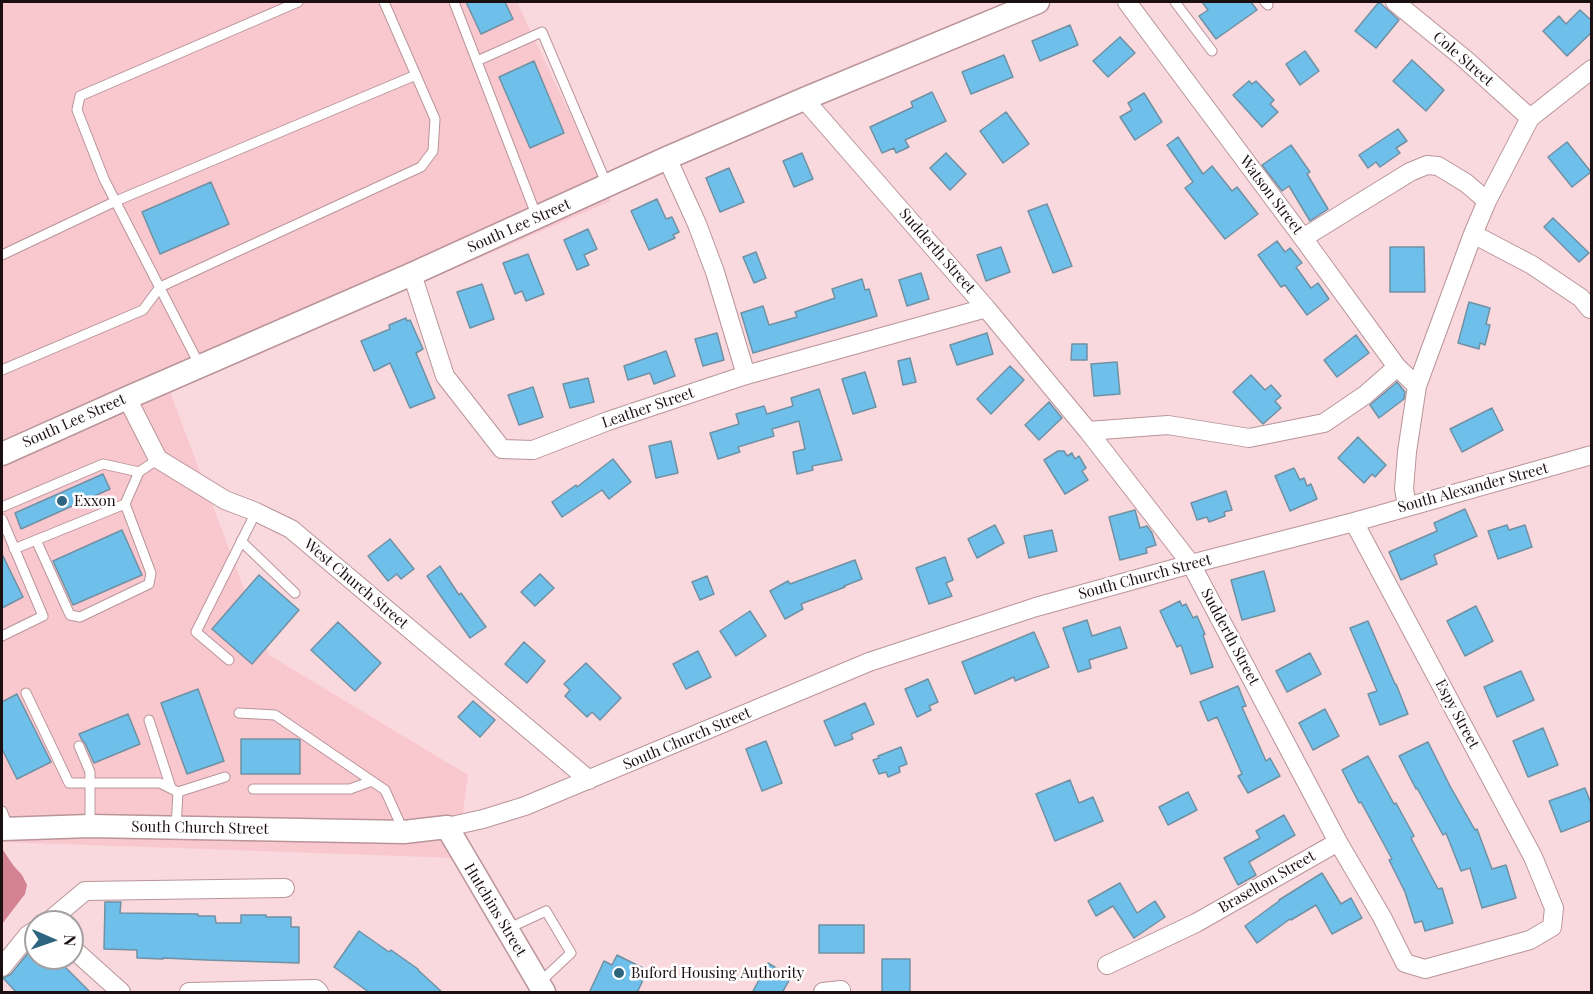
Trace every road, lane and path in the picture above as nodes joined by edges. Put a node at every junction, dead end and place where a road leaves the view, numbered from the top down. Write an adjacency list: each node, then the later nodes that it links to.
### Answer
1 (298, 2): 16 (lane)
2 (384, 2): 11 (lane)
3 (454, 2): 9 (lane)
4 (1038, 2): 12 (street, South Lee Street)
5 (1127, 2): 20 (street, Watson Street)
6 (1175, 2): 8 (lane)
7 (1395, 2): 13 (street, Cole Street)
8 (1212, 51)
9 (477, 61): 15 (lane); 18 (lane)
10 (1592, 69): 13 (street)
11 (416, 75): 16 (lane); 23 (lane)
12 (804, 99): 14 (street, South Lee Street); 24 (street, Sudderth Street)
13 (1530, 118): 17 (street)
14 (667, 159): 15 (street, South Lee Street); 29 (street)
15 (607, 186): 18 (street, South Lee Street)
16 (116, 201): 21 (lane); 23 (lane)
17 (1487, 201): 19 (street); 20 (street)
18 (537, 217): 22 (street, South Lee Street)
19 (1473, 234): 25 (street); 30 (street)
20 (1303, 238): 27 (street, Watson Street)
21 (2, 255)
22 (411, 274): 26 (street, South Lee Street); 29 (street, Leather Street)
23 (160, 287): 26 (lane); 28 (lane)
24 (986, 308): 29 (street, Leather Street); 32 (street, Sudderth Street)
25 (1590, 309)
26 (200, 366): 31 (street, South Lee Street)
27 (1397, 367): 30 (street, Watson Street); 32 (street)
28 (2, 370)
29 (746, 375)
30 (1418, 386): 38 (street)
31 (127, 398): 33 (street, South Lee Street); 35 (street)
32 (1088, 431): 47 (street, Sudderth Street)
33 (2, 454)
34 (1592, 455): 38 (street, South Alexander Street)
35 (158, 459): 36 (lane); 40 (street, West Church Street)
36 (139, 472): 37 (lane); 39 (lane)
37 (125, 504): 44 (lane); 44 (lane)
38 (1407, 506): 42 (street, South Alexander Street)
39 (2, 507)
40 (256, 512): 45 (lane); 56 (street, West Church Street)
41 (2, 519): 43 (lane)
42 (1354, 522): 47 (street, South Church Street); 68 (street, Espy Street)
43 (5, 535): 46 (lane)
44 (36, 540): 46 (lane)
45 (241, 541): 48 (lane); 50 (lane)
46 (14, 549): 49 (lane)
47 (1191, 564): 56 (street, South Church Street); 66 (street, Sudderth Street)
48 (295, 593)
49 (2, 636)
50 (229, 660)
51 (26, 693): 58 (lane)
52 (238, 713): 57 (lane)
53 (149, 720): 60 (lane)
54 (79, 746): 58 (lane)
55 (225, 777): 60 (lane)
56 (589, 780): 63 (street, South Church Street)
57 (372, 781): 59 (lane); 65 (lane)
58 (90, 783): 60 (lane); 62 (lane)
59 (253, 789)
60 (175, 790): 64 (lane)
61 (4, 823): 62 (street, South Church Street)
62 (90, 826): 64 (street, South Church Street)
63 (447, 827): 65 (street, South Church Street); 70 (street, Hutchins Street)
64 (176, 828): 65 (street, South Church Street)
65 (404, 832)
66 (1338, 842): 68 (street, Sudderth Street); 73 (street, Braselton Street)
67 (285, 888): 69 (street)
68 (1554, 908)
69 (63, 910)
70 (507, 929): 75 (street, Hutchins Street); 75 (lane)
71 (24, 940): 74 (street)
72 (84, 959): 76 (street)
73 (1107, 965)
74 (2, 967)
75 (541, 988)
76 (121, 993)
77 (189, 993): 78 (street)
78 (319, 993)
79 (823, 993): 80 (street)
80 (841, 993)

